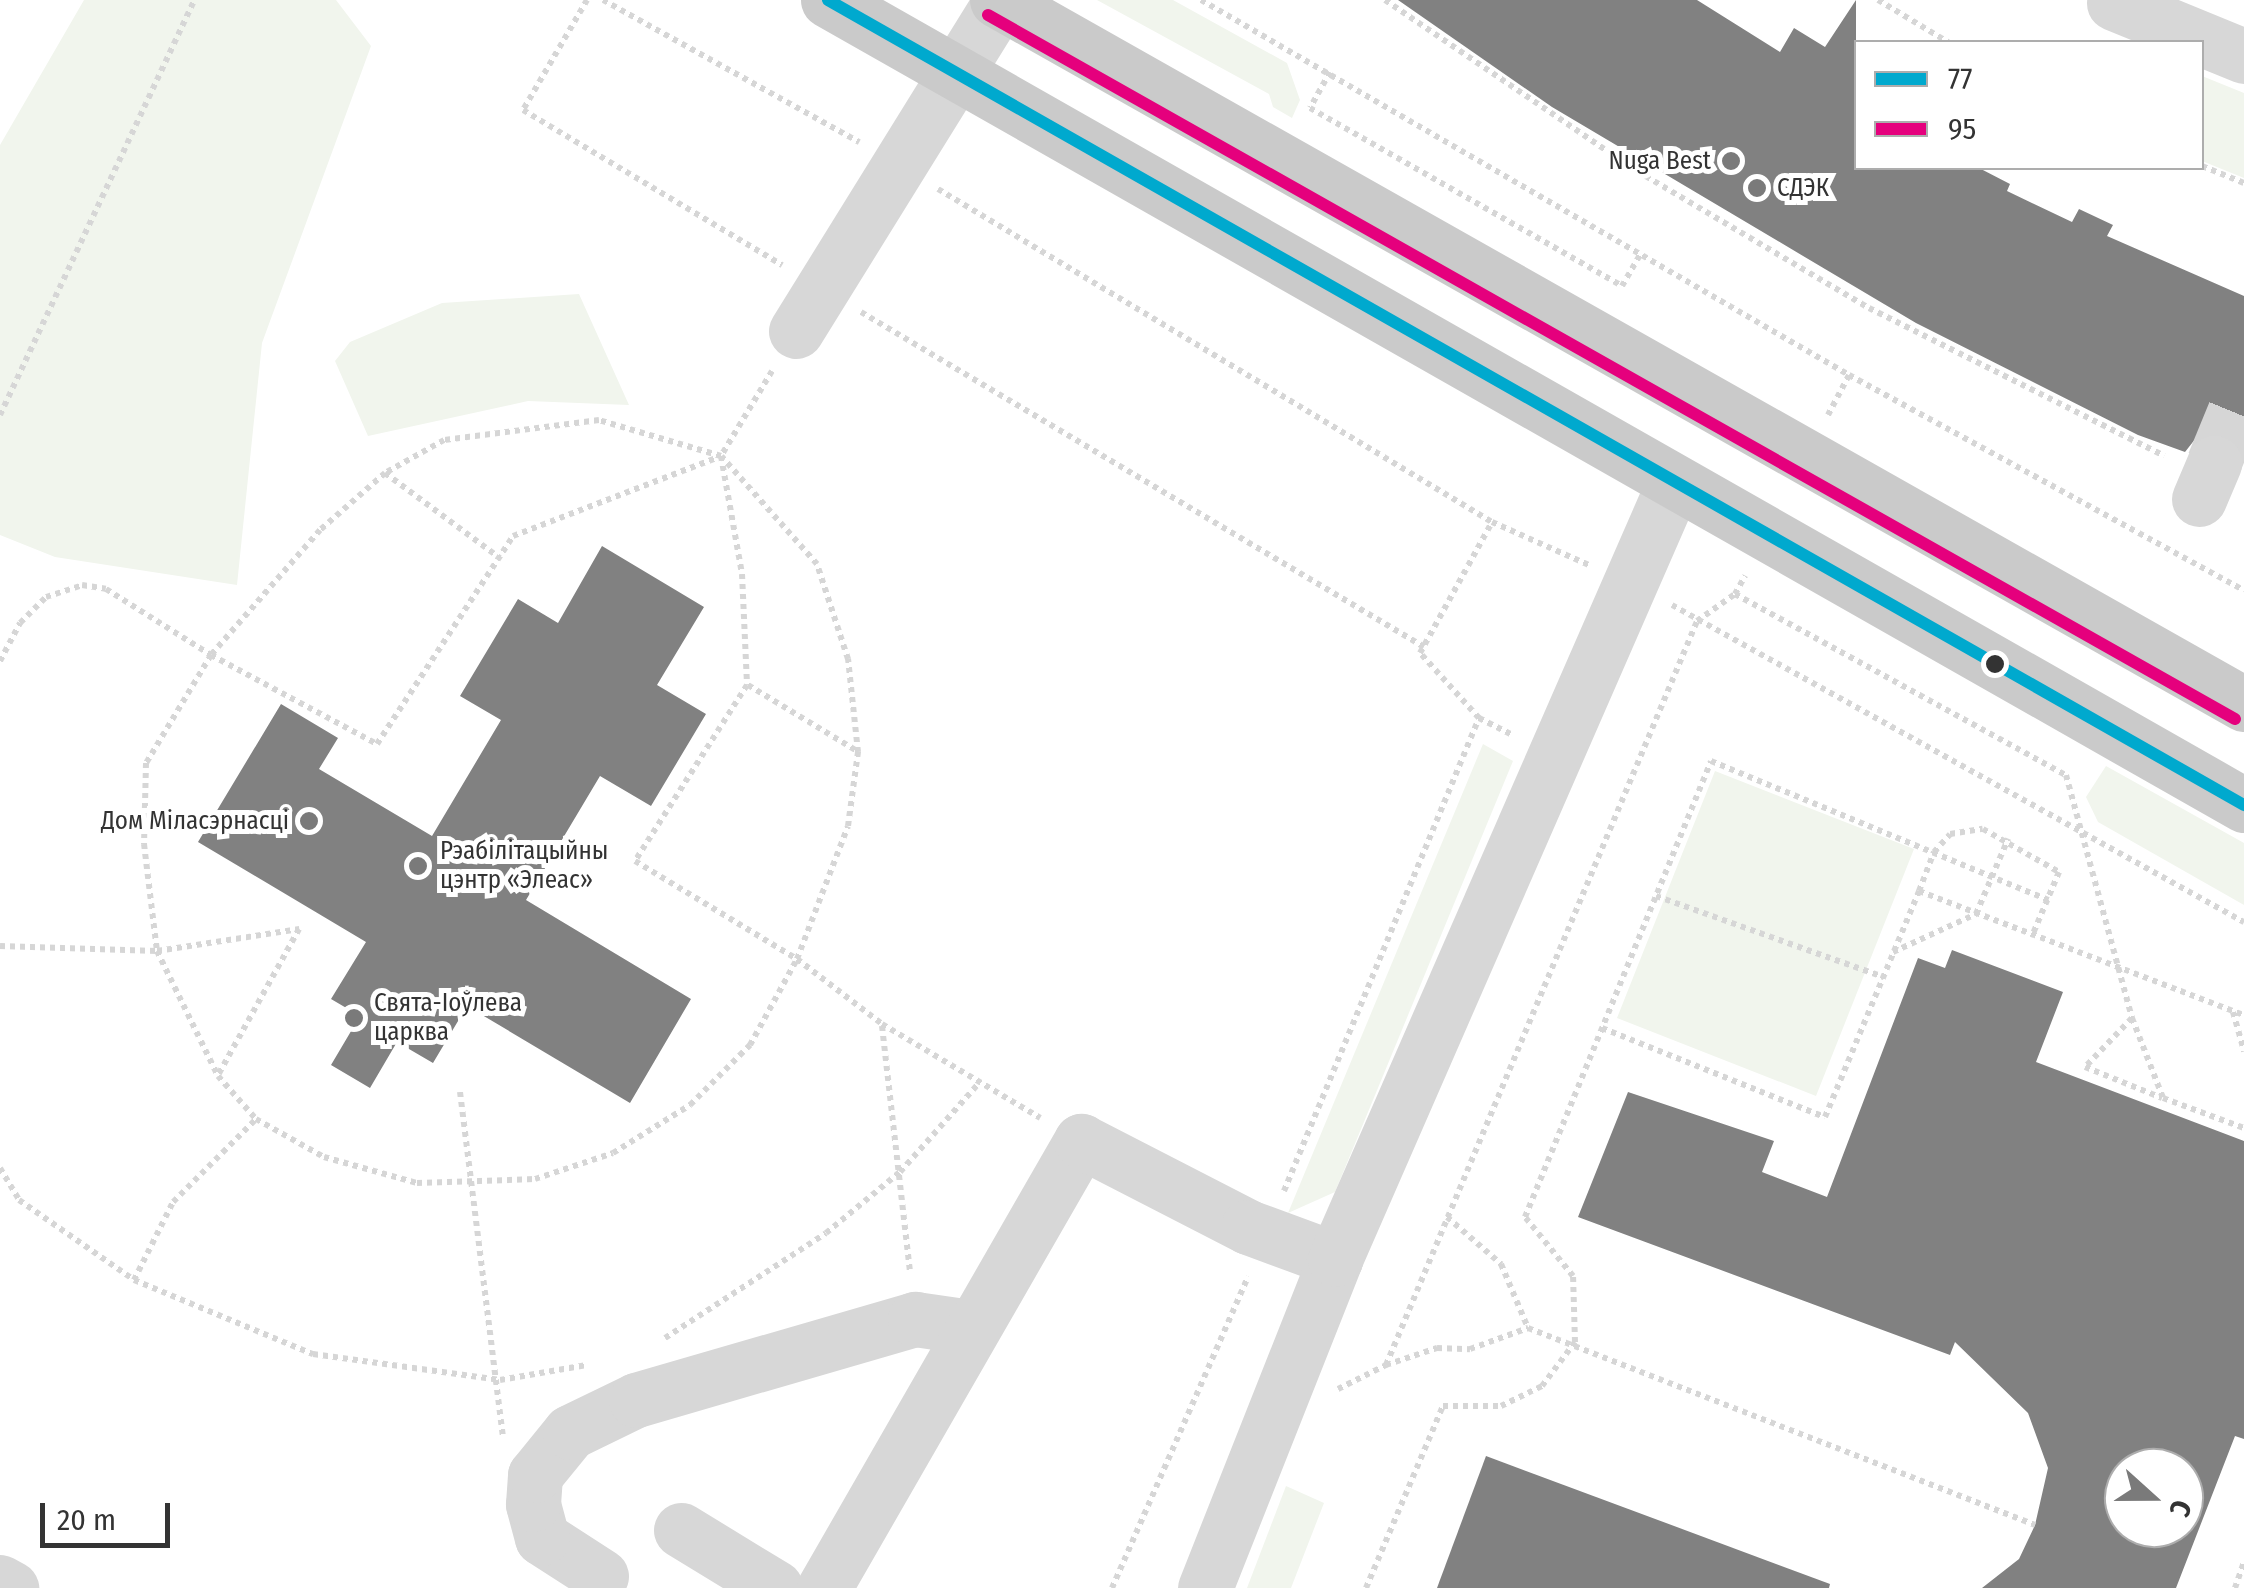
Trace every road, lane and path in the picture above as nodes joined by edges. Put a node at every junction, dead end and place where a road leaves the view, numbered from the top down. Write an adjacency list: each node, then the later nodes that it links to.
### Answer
1 (194, 0): 20 (path)
2 (587, 0): 18 (path)
3 (603, 0): 14 (path)
4 (828, 0): 12 (main road)
5 (1201, 0): 13 (path)
6 (1386, 0): 24 (path)
7 (1878, 0): 10 (path)
8 (998, 1): 12 (street); 37 (main road)
9 (2114, 3): 11 (street)
10 (1945, 40)
11 (2244, 56)
12 (957, 72): 14 (street); 25 (main road)
13 (1330, 72): 17 (path); 17 (path)
14 (897, 165): 18 (street); 26 (path)
15 (2204, 167): 16 (path)
16 (2244, 183)
17 (1640, 254): 19 (path)
18 (808, 310): 22 (path); 33 (path)
19 (1849, 376): 21 (path); 30 (path)
20 (0, 415)
21 (1822, 425)
22 (721, 456): 23 (path); 27 (path); 36 (path); 38 (path)
23 (386, 474): 27 (path); 34 (path)
24 (2208, 479)
25 (1673, 485): 29 (street); 39 (main road)
26 (1492, 522): 29 (path); 33 (path)
27 (500, 558): 34 (path)
28 (1748, 570): 31 (path)
29 (1631, 582): 32 (path); 74 (street)
30 (2244, 590)
31 (1734, 594): 32 (path); 40 (path)
32 (1697, 620): 40 (path); 72 (path)
33 (1424, 647): 73 (path)
34 (212, 655): 35 (path); 51 (path)
35 (0, 661)
36 (748, 685): 38 (path); 53 (path)
37 (2244, 704)
38 (858, 752): 53 (path)
39 (2244, 805)
40 (2084, 829): 48 (path); 54 (path)
41 (2008, 839): 42 (path); 43 (path); 46 (path)
42 (1934, 852): 43 (path); 44 (path); 45 (path)
43 (1992, 877): 46 (path); 47 (path)
44 (1919, 891): 47 (path); 52 (path)
45 (1656, 896): 55 (path); 60 (path)
46 (2048, 900): 49 (path)
47 (1976, 914): 49 (path); 52 (path)
48 (2244, 922)
49 (2032, 936): 54 (path)
50 (0, 946): 51 (path)
51 (157, 951): 62 (path); 62 (path)
52 (1893, 952): 55 (path)
53 (797, 960): 59 (path); 71 (path)
54 (2122, 973): 56 (path); 58 (path)
55 (1884, 978): 60 (path)
56 (2232, 1010): 57 (path); 61 (path)
57 (2244, 1015)
58 (2132, 1018): 65 (path); 65 (path)
59 (882, 1024): 63 (path); 70 (path)
60 (1602, 1028): 80 (path)
61 (2244, 1051)
62 (218, 1076): 66 (path)
63 (978, 1083): 68 (path); 70 (path)
64 (460, 1092): 71 (path)
65 (2163, 1098): 67 (path)
66 (256, 1120): 71 (path); 75 (path)
67 (2244, 1128)
68 (1081, 1140): 73 (street); 77 (street)
69 (0, 1168): 75 (path)
70 (900, 1172): 76 (path); 79 (path)
71 (472, 1182): 83 (path)
72 (1447, 1217): 78 (path); 82 (path)
73 (1266, 1235): 74 (street); 94 (path)
74 (1335, 1259): 95 (street)
75 (134, 1280): 83 (path)
76 (915, 1319): 77 (street); 89 (street)
77 (970, 1328): 93 (street)
78 (1528, 1328): 80 (path); 82 (path)
79 (662, 1339)
80 (1575, 1342): 86 (path); 96 (path)
81 (608, 1359): 83 (path)
82 (1386, 1365): 84 (path)
83 (500, 1380): 85 (path)
84 (1321, 1398)
85 (504, 1456)
86 (2035, 1526)
87 (681, 1530): 92 (street)
88 (2244, 1562): 97 (path)
89 (601, 1576)
90 (0, 1582): 91 (street)
91 (11, 1588)
92 (776, 1588)
93 (824, 1588)
94 (1112, 1588)
95 (1205, 1588)
96 (1366, 1588)
97 (2234, 1588)

